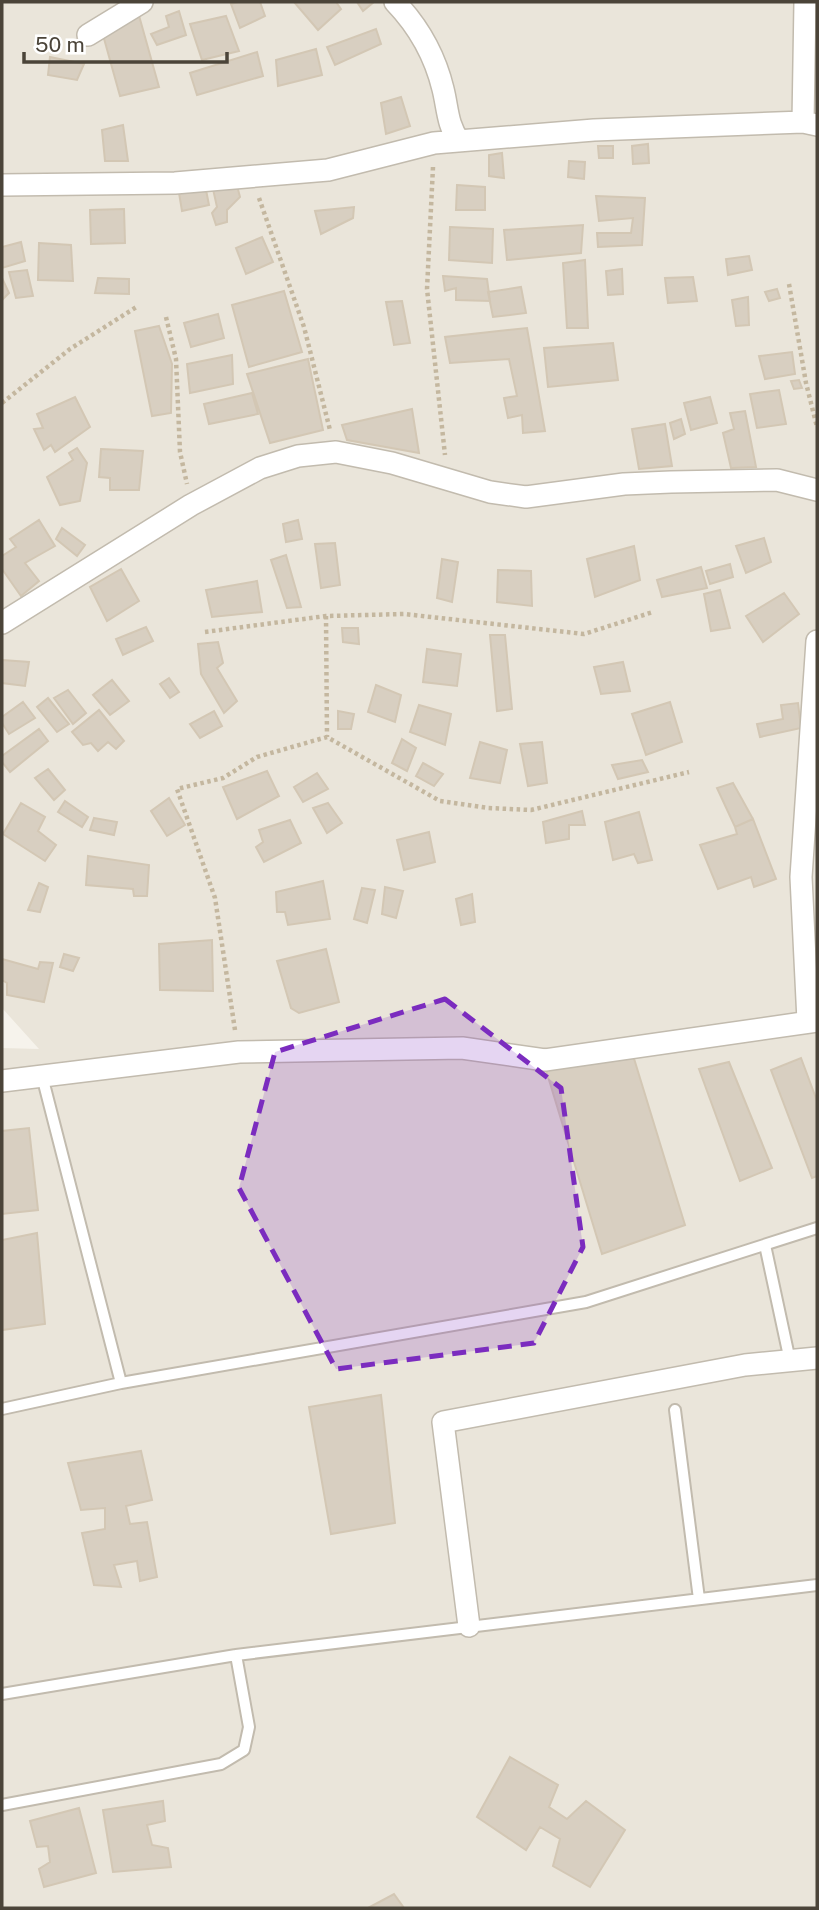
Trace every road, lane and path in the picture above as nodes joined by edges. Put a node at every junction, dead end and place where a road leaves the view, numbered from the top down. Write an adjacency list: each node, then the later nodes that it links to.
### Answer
1 (142, 2): 4 (street)
2 (395, 2): 6 (street)
3 (805, 2): 5 (street)
4 (88, 35)
5 (810, 123): 6 (street)
6 (459, 141): 7 (street)
7 (435, 144): 8 (street); 16 (path)
8 (252, 176): 9 (street); 15 (path)
9 (2, 186)
10 (789, 284): 14 (path)
11 (138, 306): 13 (path)
12 (166, 317): 18 (path)
13 (2, 403)
14 (817, 427)
15 (336, 452): 16 (street); 18 (street)
16 (448, 480): 17 (street)
17 (817, 490)
18 (191, 505): 21 (street)
19 (653, 612): 20 (path)
20 (326, 616): 22 (path); 25 (path)
21 (2, 623)
22 (205, 632)
23 (817, 641): 24 (street)
24 (816, 710): 27 (street)
25 (327, 737): 26 (path); 28 (path)
26 (689, 772)
27 (813, 1021): 28 (street)
28 (239, 1052): 29 (street)
29 (42, 1076): 30 (street); 35 (lane)
30 (2, 1081)
31 (817, 1228): 32 (lane)
32 (765, 1244): 34 (lane); 35 (lane)
33 (817, 1358): 34 (street)
34 (790, 1361): 40 (street)
35 (121, 1383): 36 (lane)
36 (2, 1409)
37 (675, 1410): 39 (lane)
38 (817, 1585): 39 (lane)
39 (699, 1599): 40 (lane)
40 (469, 1626): 41 (lane)
41 (236, 1655): 42 (lane); 43 (lane)
42 (2, 1694)
43 (2, 1805)

